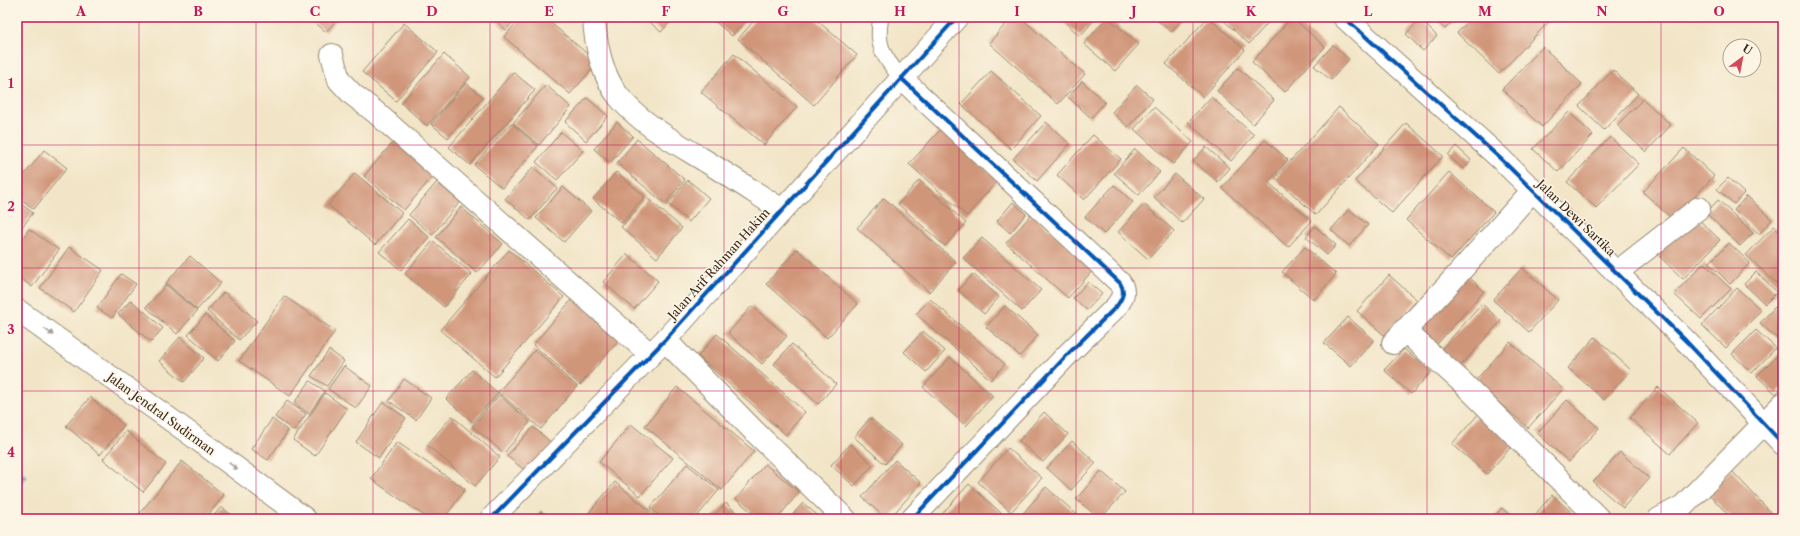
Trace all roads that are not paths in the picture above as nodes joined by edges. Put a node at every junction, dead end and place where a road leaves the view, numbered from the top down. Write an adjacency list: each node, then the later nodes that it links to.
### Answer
1 (594, 17): 9 (street)
2 (881, 17): 6 (lane)
3 (957, 17): 6 (street, Jalan Arif Rahman Hakim)
4 (1344, 17): 7 (street, Jalan Dewi Sartika)
5 (332, 55): 12 (street)
6 (901, 78): 9 (street, Jalan Arif Rahman Hakim); 19 (street)
7 (1533, 190): 10 (street, Jalan Dewi Sartika); 20 (street)
8 (1699, 208): 10 (street)
9 (782, 210): 12 (street, Jalan Arif Rahman Hakim)
10 (1617, 272): 14 (street, Jalan Dewi Sartika)
11 (17, 310): 16 (street, Jalan Jendral Sudirman, one-way to 16)
12 (657, 347): 17 (street, Jalan Arif Rahman Hakim); 18 (street)
13 (1783, 404): 14 (street)
14 (1763, 423): 15 (street, Jalan Dewi Sartika); 21 (street)
15 (1783, 444)
16 (305, 519)
17 (491, 519)
18 (845, 519)
19 (912, 519)
20 (1599, 519)
21 (1659, 519)

